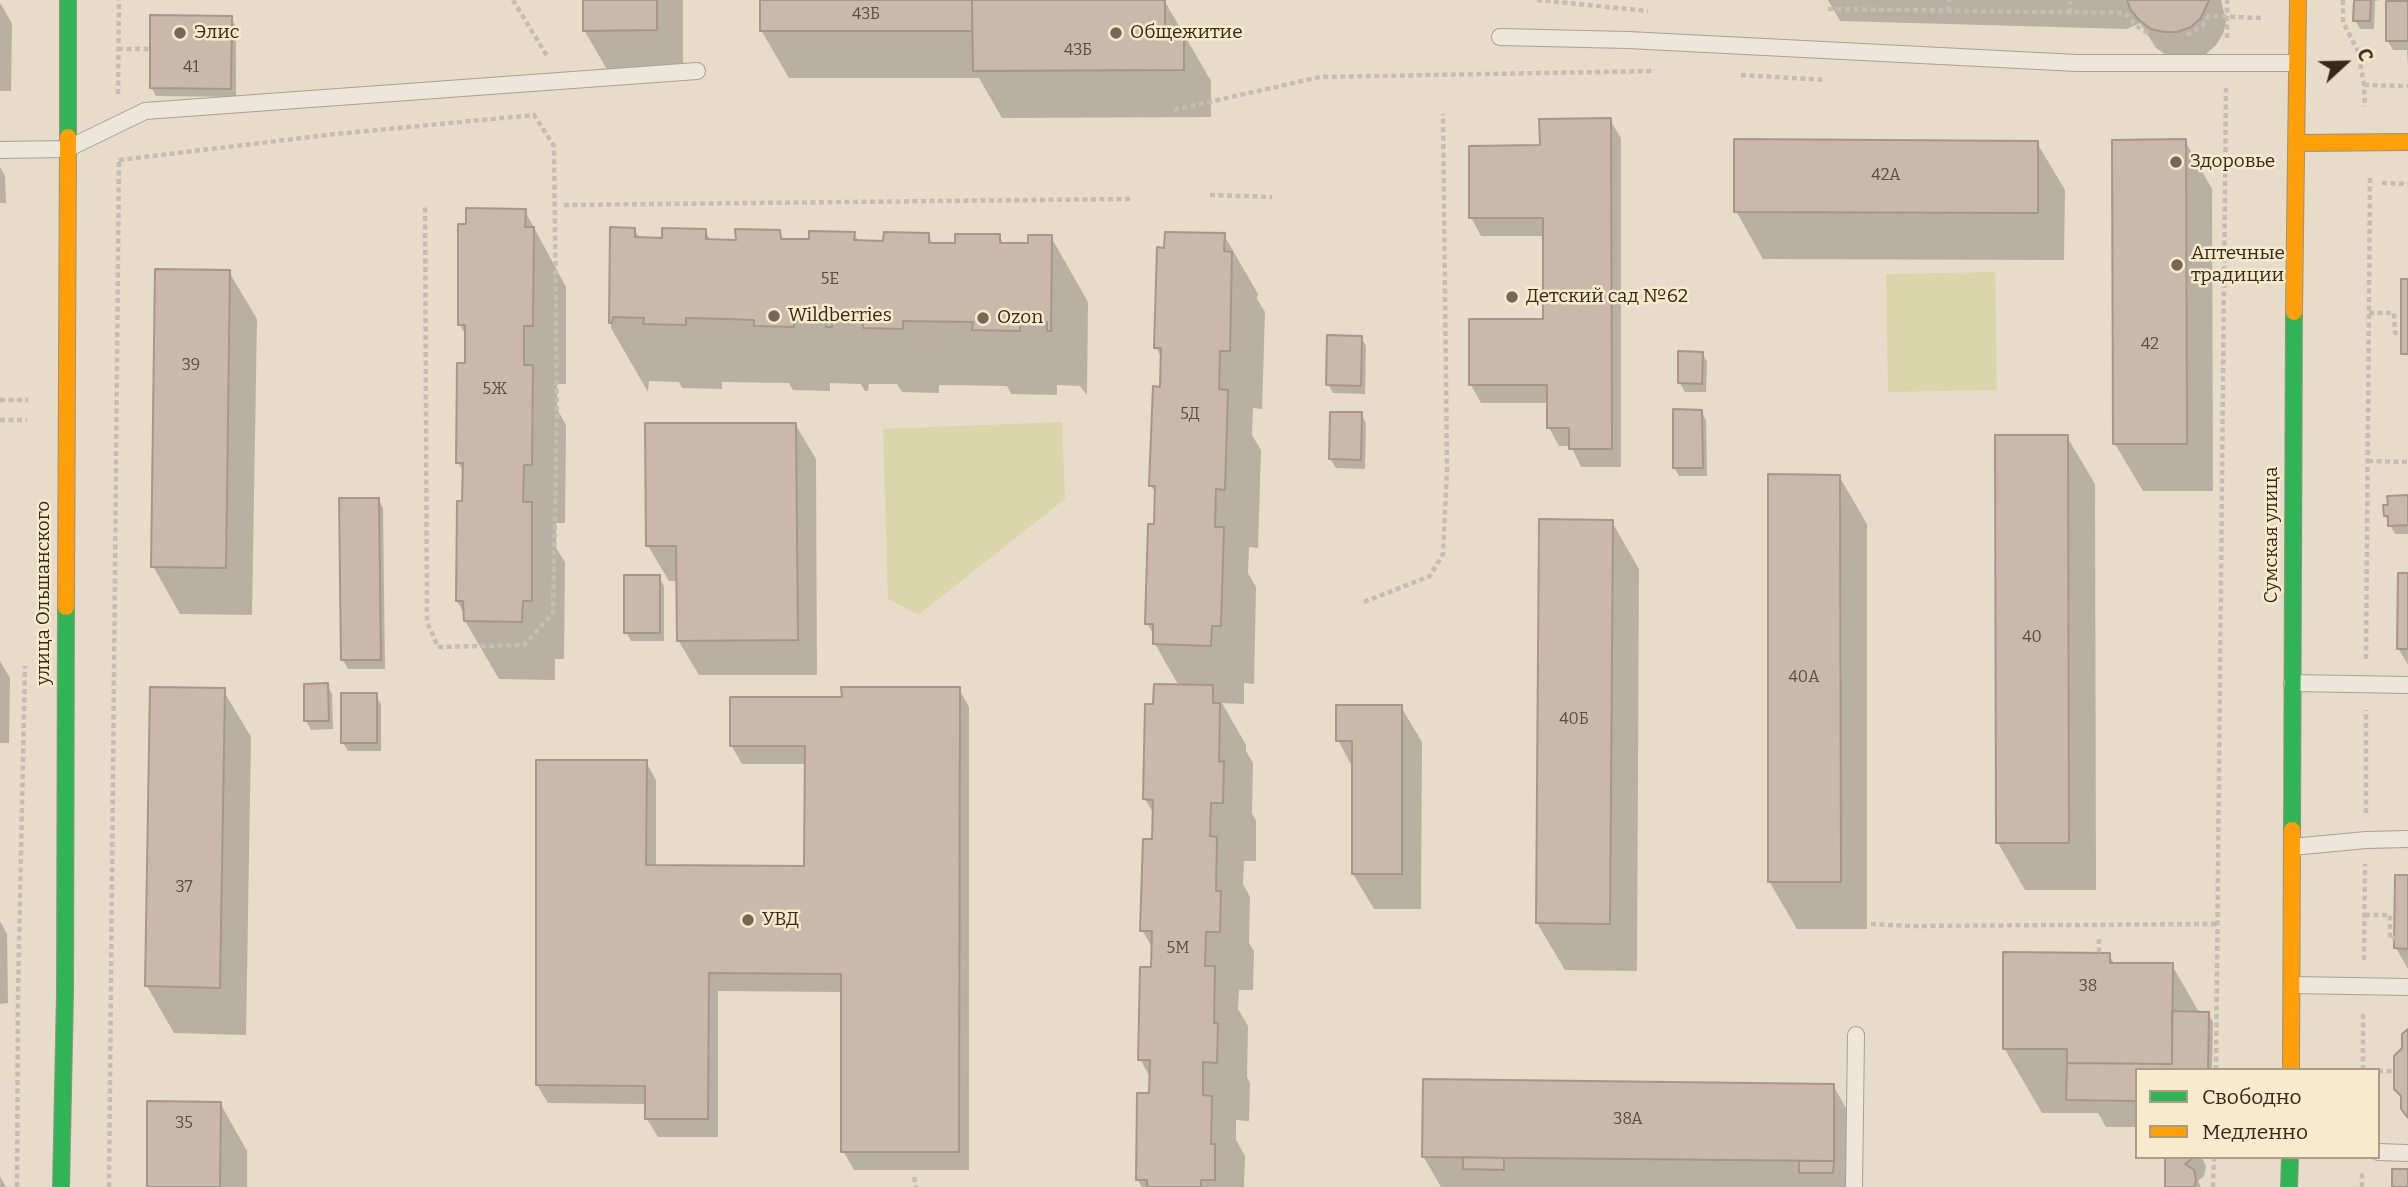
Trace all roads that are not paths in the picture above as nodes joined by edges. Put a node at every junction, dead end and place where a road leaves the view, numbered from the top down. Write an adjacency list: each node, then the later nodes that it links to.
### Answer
1 (68, 0): 8 (street, улица Ольшанского)
2 (2298, 0): 4 (street, Сумская улица)
3 (1500, 37): 4 (lane)
4 (2297, 63): 7 (street, Сумская улица)
5 (697, 71): 8 (lane)
6 (2408, 142): 7 (street)
7 (2297, 143): 10 (street, Сумская улица)
8 (67, 149): 9 (lane); 21 (street, улица Ольшанского)
9 (0, 150)
10 (2292, 682): 11 (lane); 13 (street, Сумская улица)
11 (2408, 685)
12 (2408, 839): 13 (lane)
13 (2292, 847): 14 (street, Сумская улица)
14 (2292, 985): 15 (lane); 17 (street, Сумская улица)
15 (2408, 987)
16 (1856, 1035): 22 (lane)
17 (2291, 1068)
18 (2380, 1152): 19 (lane)
19 (2408, 1153)
20 (2290, 1159): 23 (street)
21 (61, 1187)
22 (1854, 1187)
23 (2290, 1187)

